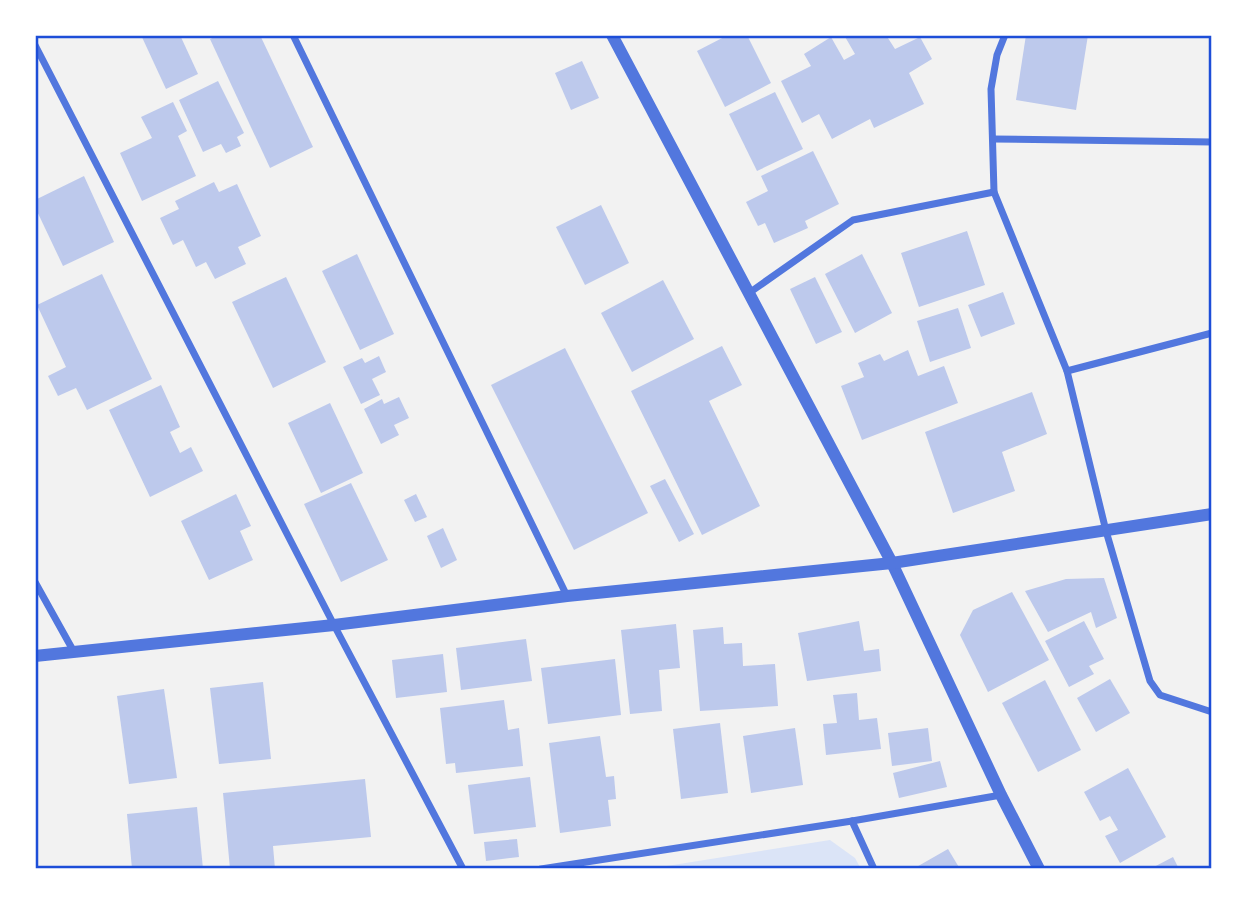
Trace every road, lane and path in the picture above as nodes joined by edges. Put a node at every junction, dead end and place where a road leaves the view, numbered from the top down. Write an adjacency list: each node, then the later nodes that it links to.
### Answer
1 (293, 35): 15 (street)
2 (612, 35): 8 (street)
3 (1005, 35): 5 (street)
4 (35, 45): 16 (street)
5 (993, 139): 6 (street); 7 (street)
6 (1212, 142)
7 (994, 192): 8 (street); 10 (street)
8 (749, 293): 13 (street)
9 (1212, 333): 10 (street)
10 (1067, 371): 12 (street)
11 (1212, 513): 12 (street)
12 (1106, 531): 13 (street); 19 (street)
13 (892, 563): 15 (street); 20 (street)
14 (35, 582): 17 (street)
15 (568, 596): 16 (street)
16 (334, 625): 17 (street); 22 (street)
17 (74, 652): 18 (street)
18 (35, 656)
19 (1212, 712)
20 (1001, 795): 21 (street); 25 (street)
21 (852, 821): 23 (street); 24 (street)
22 (463, 869)
23 (541, 869)
24 (874, 869)
25 (1038, 869)

